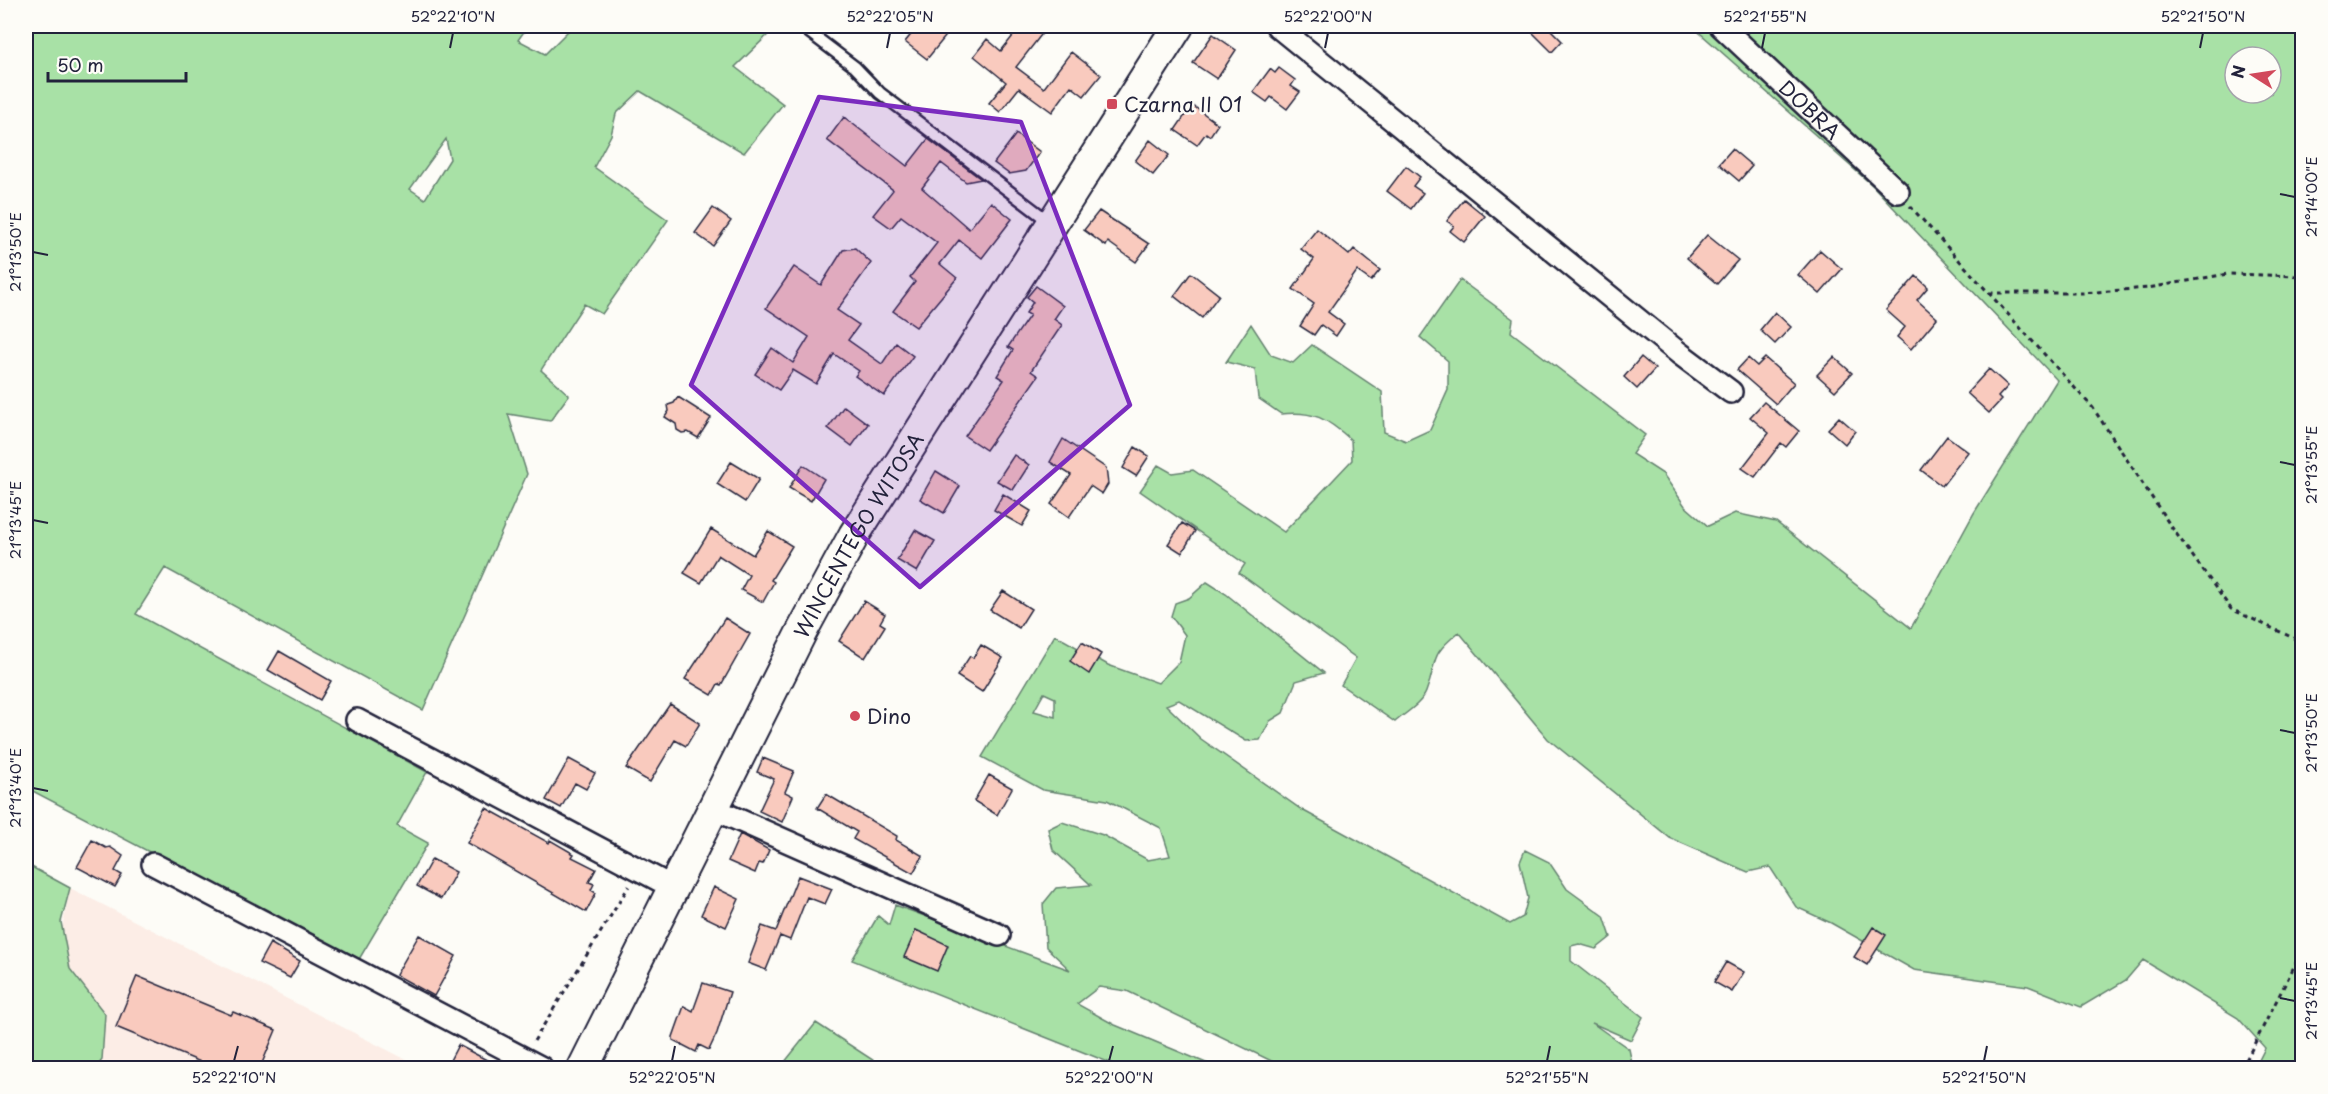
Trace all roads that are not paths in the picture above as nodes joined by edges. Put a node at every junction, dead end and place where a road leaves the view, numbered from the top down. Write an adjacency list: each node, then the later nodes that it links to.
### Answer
1 (801, 26): 6 (lane)
2 (1178, 26): 6 (main road, WINCENTEGO WITOSA)
3 (1277, 26): 7 (street)
4 (1721, 26): 5 (street, DOBRA)
5 (1898, 192)
6 (1052, 223): 9 (main road, WINCENTEGO WITOSA)
7 (1731, 392)
8 (357, 720): 11 (street)
9 (714, 809): 11 (main road, WINCENTEGO WITOSA); 12 (street)
10 (153, 864): 13 (street)
11 (674, 888): 14 (main road, WINCENTEGO WITOSA)
12 (999, 935)
13 (532, 1064)
14 (583, 1068)

